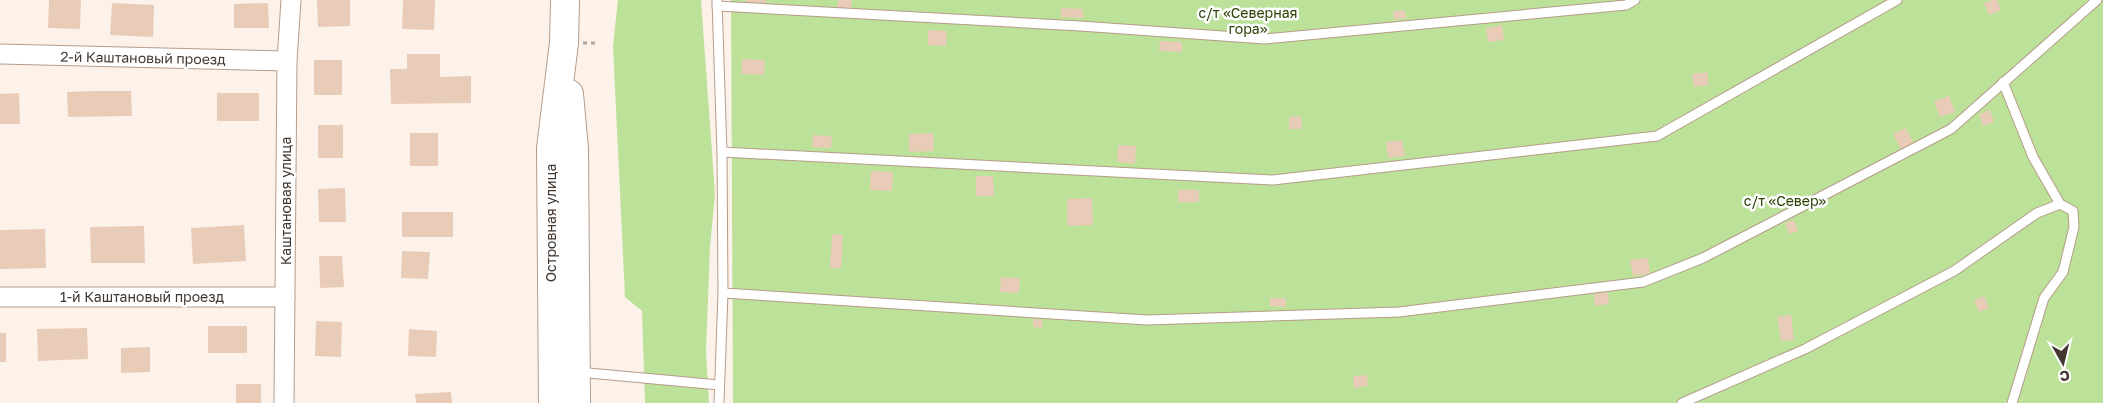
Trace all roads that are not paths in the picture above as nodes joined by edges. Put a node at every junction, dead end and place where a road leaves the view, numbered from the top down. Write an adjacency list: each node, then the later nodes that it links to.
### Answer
1 (292, 0): 9 (street, Каштановая улица)
2 (565, 0): 7 (main road, Островная улица)
3 (1635, 0): 6 (lane)
4 (1897, 0): 11 (lane)
5 (2097, 0): 10 (lane)
6 (717, 3): 11 (lane)
7 (564, 43): 16 (main road, Островная улица); 19 (main road, Островная улица)
8 (0, 54): 9 (street, 2-й Каштановый проезд)
9 (287, 61): 14 (street, Каштановая улица)
10 (2003, 82): 12 (lane); 13 (lane)
11 (722, 152): 13 (lane)
12 (2060, 204): 22 (lane); 23 (lane)
13 (723, 293): 17 (lane)
14 (285, 296): 15 (street, 1-й Каштановый проезд); 18 (street, Каштановая улица)
15 (0, 297)
16 (575, 372): 17 (lane); 20 (main road, Островная улица)
17 (719, 385): 21 (lane)
18 (284, 403)
19 (553, 403)
20 (576, 403)
21 (719, 403)
22 (1682, 403)
23 (2012, 403)

